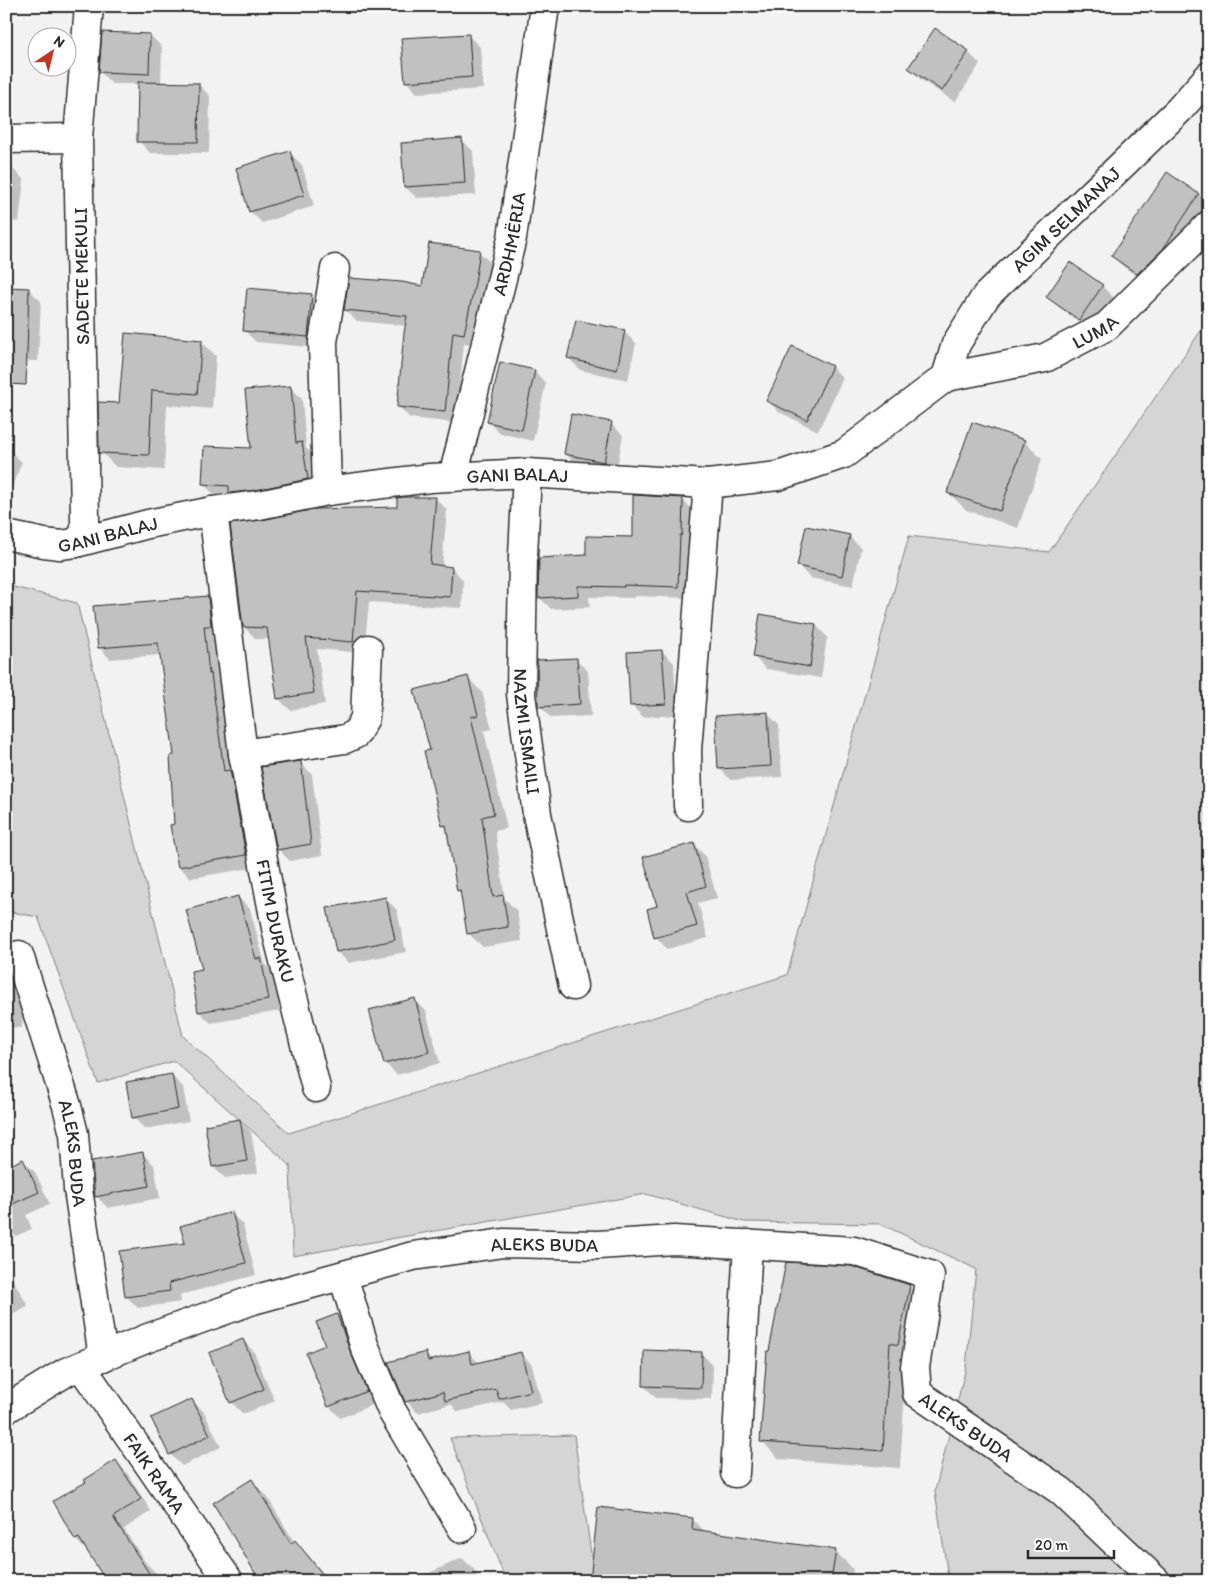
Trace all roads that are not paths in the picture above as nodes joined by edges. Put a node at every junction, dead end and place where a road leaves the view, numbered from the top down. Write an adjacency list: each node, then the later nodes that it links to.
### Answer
1 (89, 6): 5 (street, SADETE MEKULI)
2 (545, 6): 10 (street, ARDHMËRIA)
3 (1209, 76): 8 (street, AGIM SELMANAJ)
4 (6, 138): 5 (street)
5 (78, 138): 15 (street, SADETE MEKULI)
6 (1209, 226): 8 (street, LUMA)
7 (335, 269): 12 (street)
8 (946, 377): 11 (street, GANI BALAJ)
9 (527, 473): 10 (street, GANI BALAJ); 11 (street, GANI BALAJ); 20 (street, NAZMI ISMAILI)
10 (453, 477): 12 (street, GANI BALAJ)
11 (708, 484): 18 (street)
12 (327, 492): 13 (street, GANI BALAJ)
13 (213, 511): 15 (street, GANI BALAJ); 17 (street, FITIM DURAKU)
14 (6, 535): 15 (street, GANI BALAJ)
15 (76, 543)
16 (368, 649): 17 (street)
17 (243, 754): 21 (street, FITIM DURAKU)
18 (688, 806)
19 (19, 955): 24 (street, ALEKS BUDA)
20 (573, 986)
21 (316, 1088)
22 (748, 1244): 23 (street, ALEKS BUDA); 26 (street); 29 (street, ALEKS BUDA)
23 (343, 1276): 24 (street, ALEKS BUDA); 27 (street)
24 (92, 1361): 25 (street, ALEKS BUDA); 28 (street, FAIK RAMA)
25 (6, 1409)
26 (735, 1473)
27 (462, 1528)
28 (229, 1581)
29 (1156, 1581)

